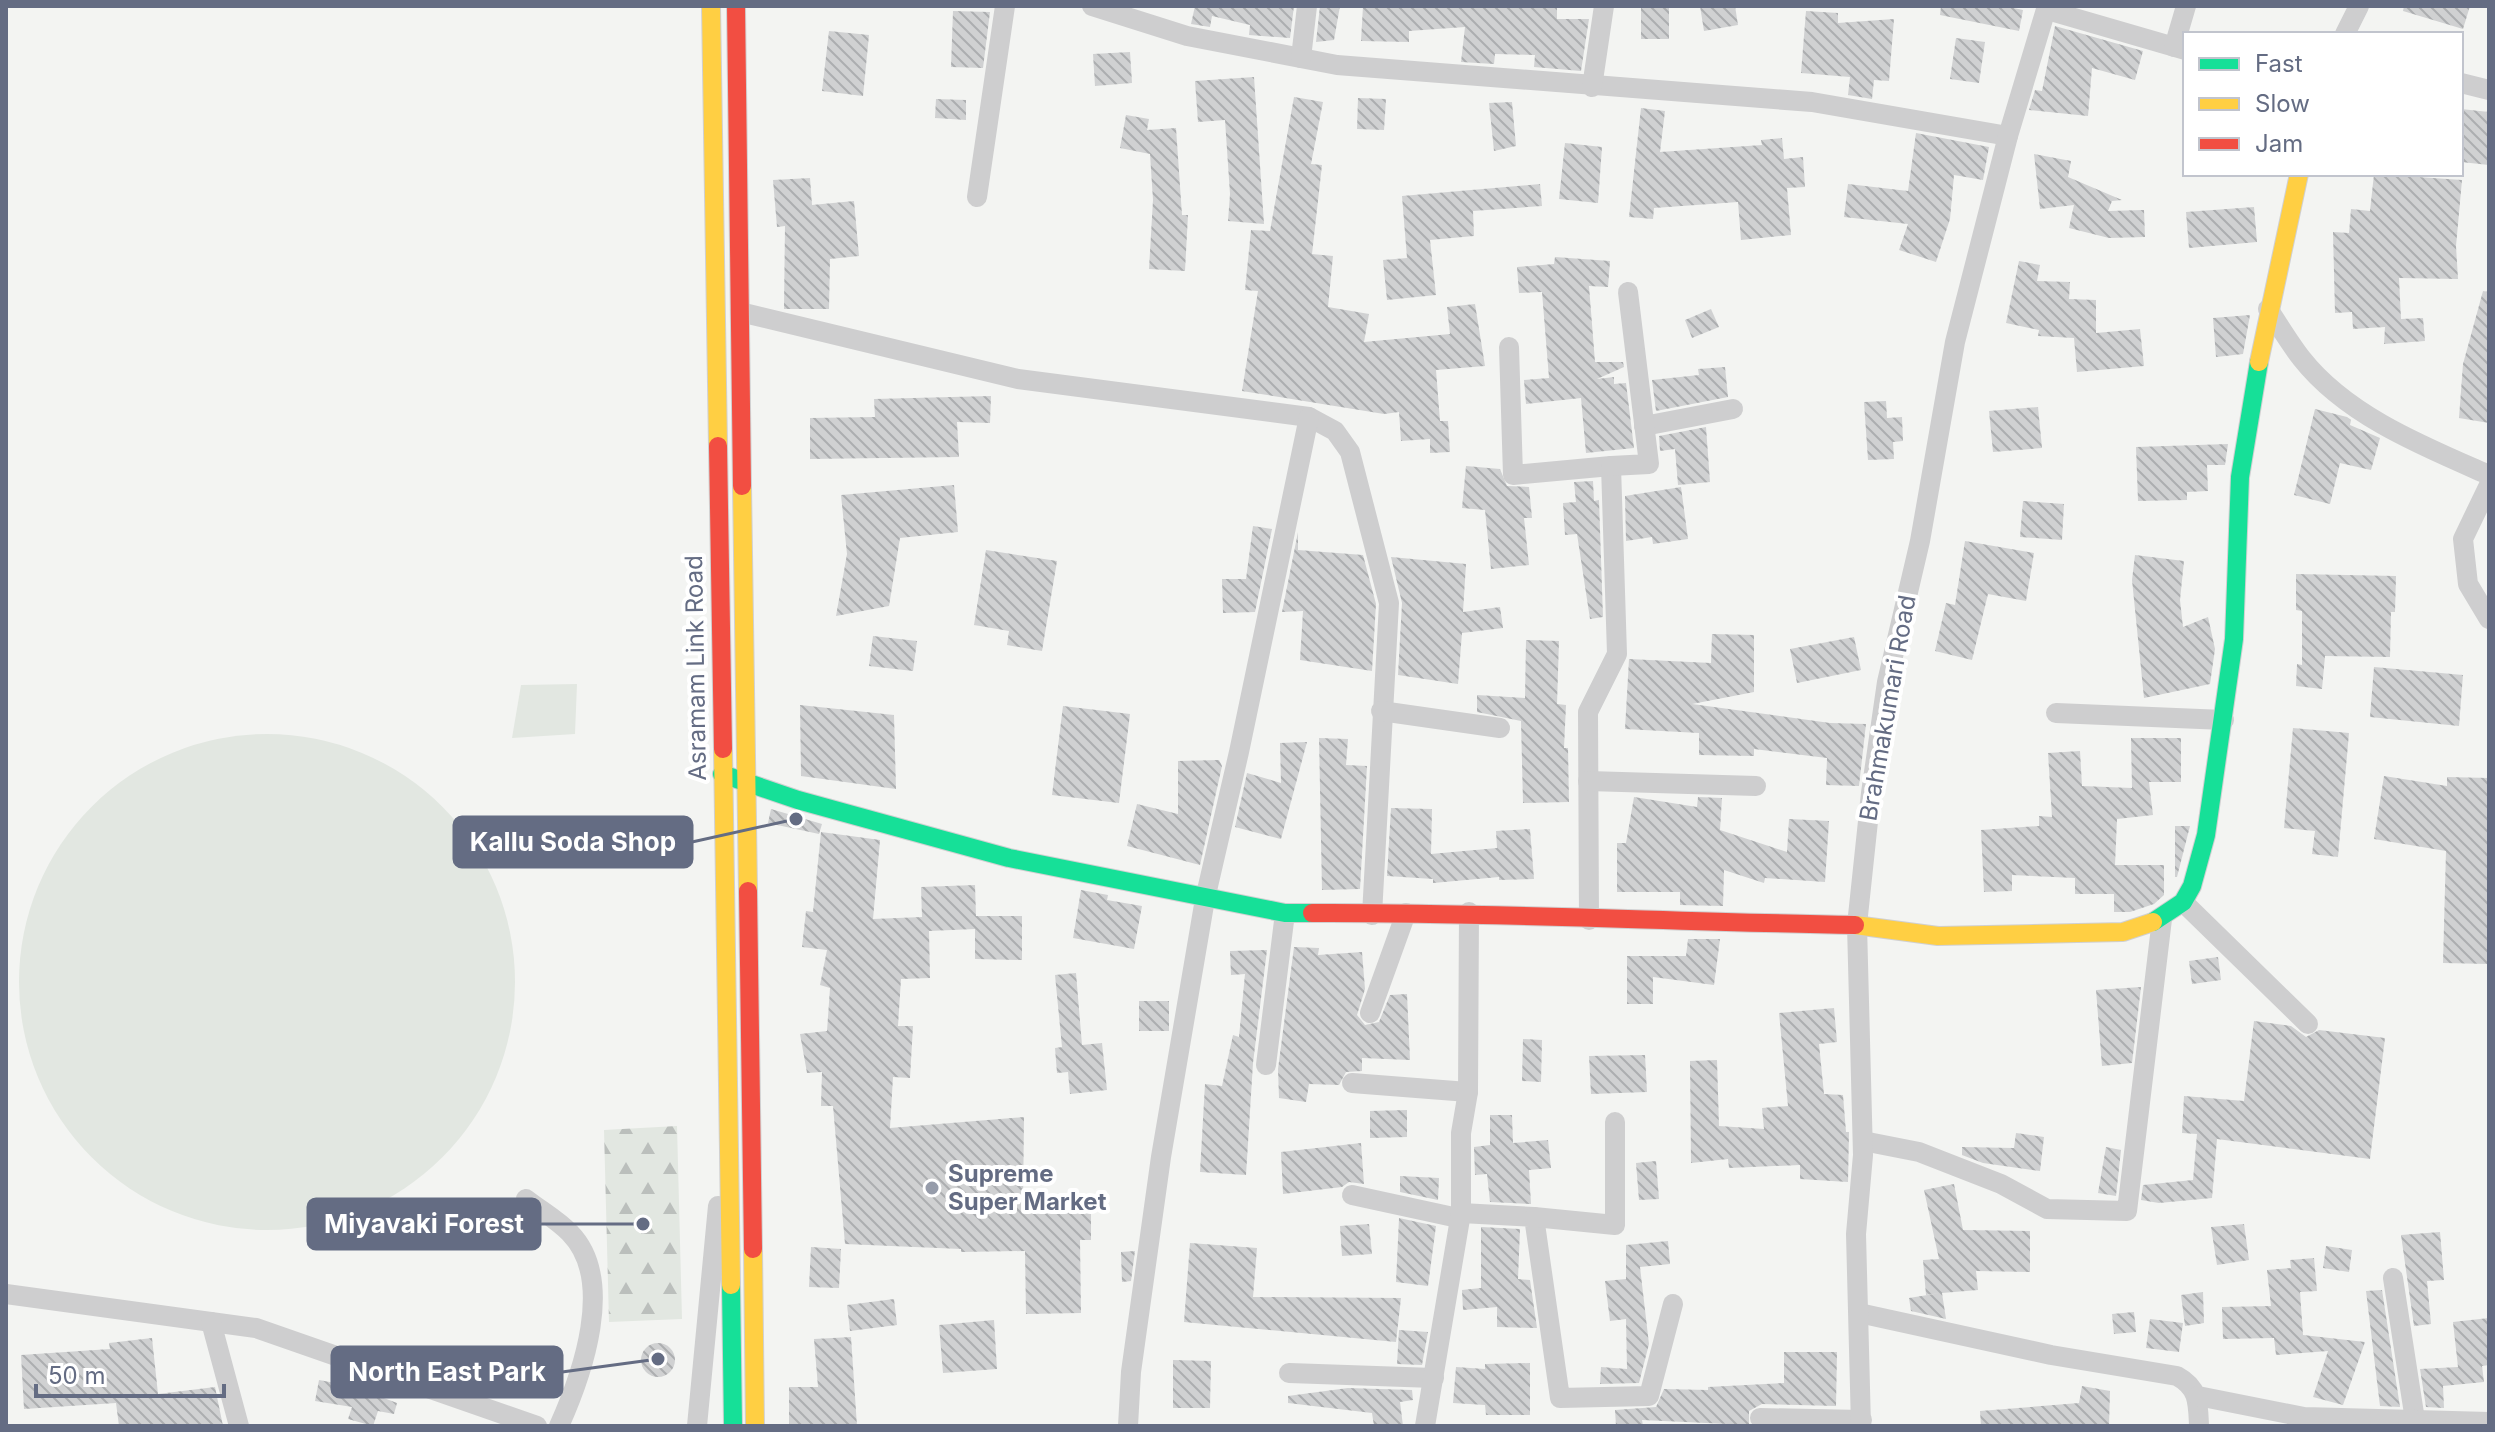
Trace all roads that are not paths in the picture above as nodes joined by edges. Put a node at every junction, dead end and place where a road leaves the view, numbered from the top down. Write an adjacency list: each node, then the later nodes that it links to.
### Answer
1 (708, 6): 34 (main road, Asramam Link Road); 73 (street)
2 (736, 6): 21 (main road, Asramam Link Road)
3 (1005, 6): 18 (street)
4 (1092, 6): 12 (street)
5 (1307, 6): 12 (street)
6 (1604, 6): 14 (street)
7 (2186, 6): 11 (street)
8 (2359, 6): 10 (street)
9 (2047, 8): 11 (street); 16 (street, Brahmakumari Road)
10 (2346, 32)
11 (2180, 48)
12 (1301, 58): 14 (street)
13 (2463, 84): 15 (street)
14 (1592, 87): 16 (street)
15 (2489, 90)
16 (2008, 136): 46 (street, Brahmakumari Road)
17 (2299, 176): 20 (main road)
18 (977, 197)
19 (1628, 292): 25 (street)
20 (2268, 309): 27 (street); 32 (main road)
21 (740, 312): 24 (street); 35 (main road, Asramam Link Road)
22 (1509, 347): 26 (street)
23 (1733, 409): 25 (street)
24 (1309, 417): 30 (street); 38 (street)
25 (1644, 426): 26 (street)
26 (1611, 466): 36 (street)
27 (2489, 475)
28 (2489, 485): 29 (street)
29 (2489, 619)
30 (1381, 711): 33 (street); 43 (street)
31 (2056, 713): 32 (street)
32 (2224, 720): 39 (main road)
33 (1500, 728)
34 (722, 774): 35 (main road); 74 (main road, Asramam Link Road)
35 (748, 781): 38 (main road); 75 (main road, Asramam Link Road)
36 (1588, 781): 37 (street); 45 (street)
37 (1756, 786)
38 (1205, 899): 41 (main road); 76 (street)
39 (2183, 902): 44 (main road); 48 (street)
40 (1469, 912): 42 (main road); 45 (main road); 51 (street)
41 (1285, 913): 43 (main road); 49 (street)
42 (1406, 913): 43 (main road); 47 (street)
43 (1372, 915)
44 (2162, 919): 46 (main road); 53 (street)
45 (1589, 920): 46 (main road)
46 (1857, 925): 53 (street, Brahmakumari Road)
47 (1370, 1013)
48 (2308, 1024)
49 (1266, 1065)
50 (1352, 1083): 51 (street)
51 (1468, 1092): 56 (street)
52 (1615, 1122): 57 (street)
53 (1863, 1141): 61 (street, Brahmakumari Road)
54 (1352, 1195): 56 (street)
55 (526, 1199): 72 (street)
56 (1460, 1216): 57 (street); 64 (street)
57 (1534, 1217): 60 (street)
58 (2393, 1278): 67 (street)
59 (6, 1294): 62 (street)
60 (1673, 1304)
61 (1859, 1313): 65 (street); 69 (street, Brahmakumari Road)
62 (211, 1322): 70 (street); 71 (street)
63 (1289, 1373): 64 (street)
64 (1434, 1378): 77 (street)
65 (2198, 1396): 67 (street); 78 (street)
66 (1760, 1418): 69 (street)
67 (2415, 1420): 68 (street)
68 (2489, 1422)
69 (1862, 1423)
70 (239, 1426)
71 (537, 1426)
72 (559, 1426)
73 (697, 1426)
74 (733, 1426)
75 (755, 1426)
76 (1128, 1426)
77 (1425, 1426)
78 (2199, 1426)

